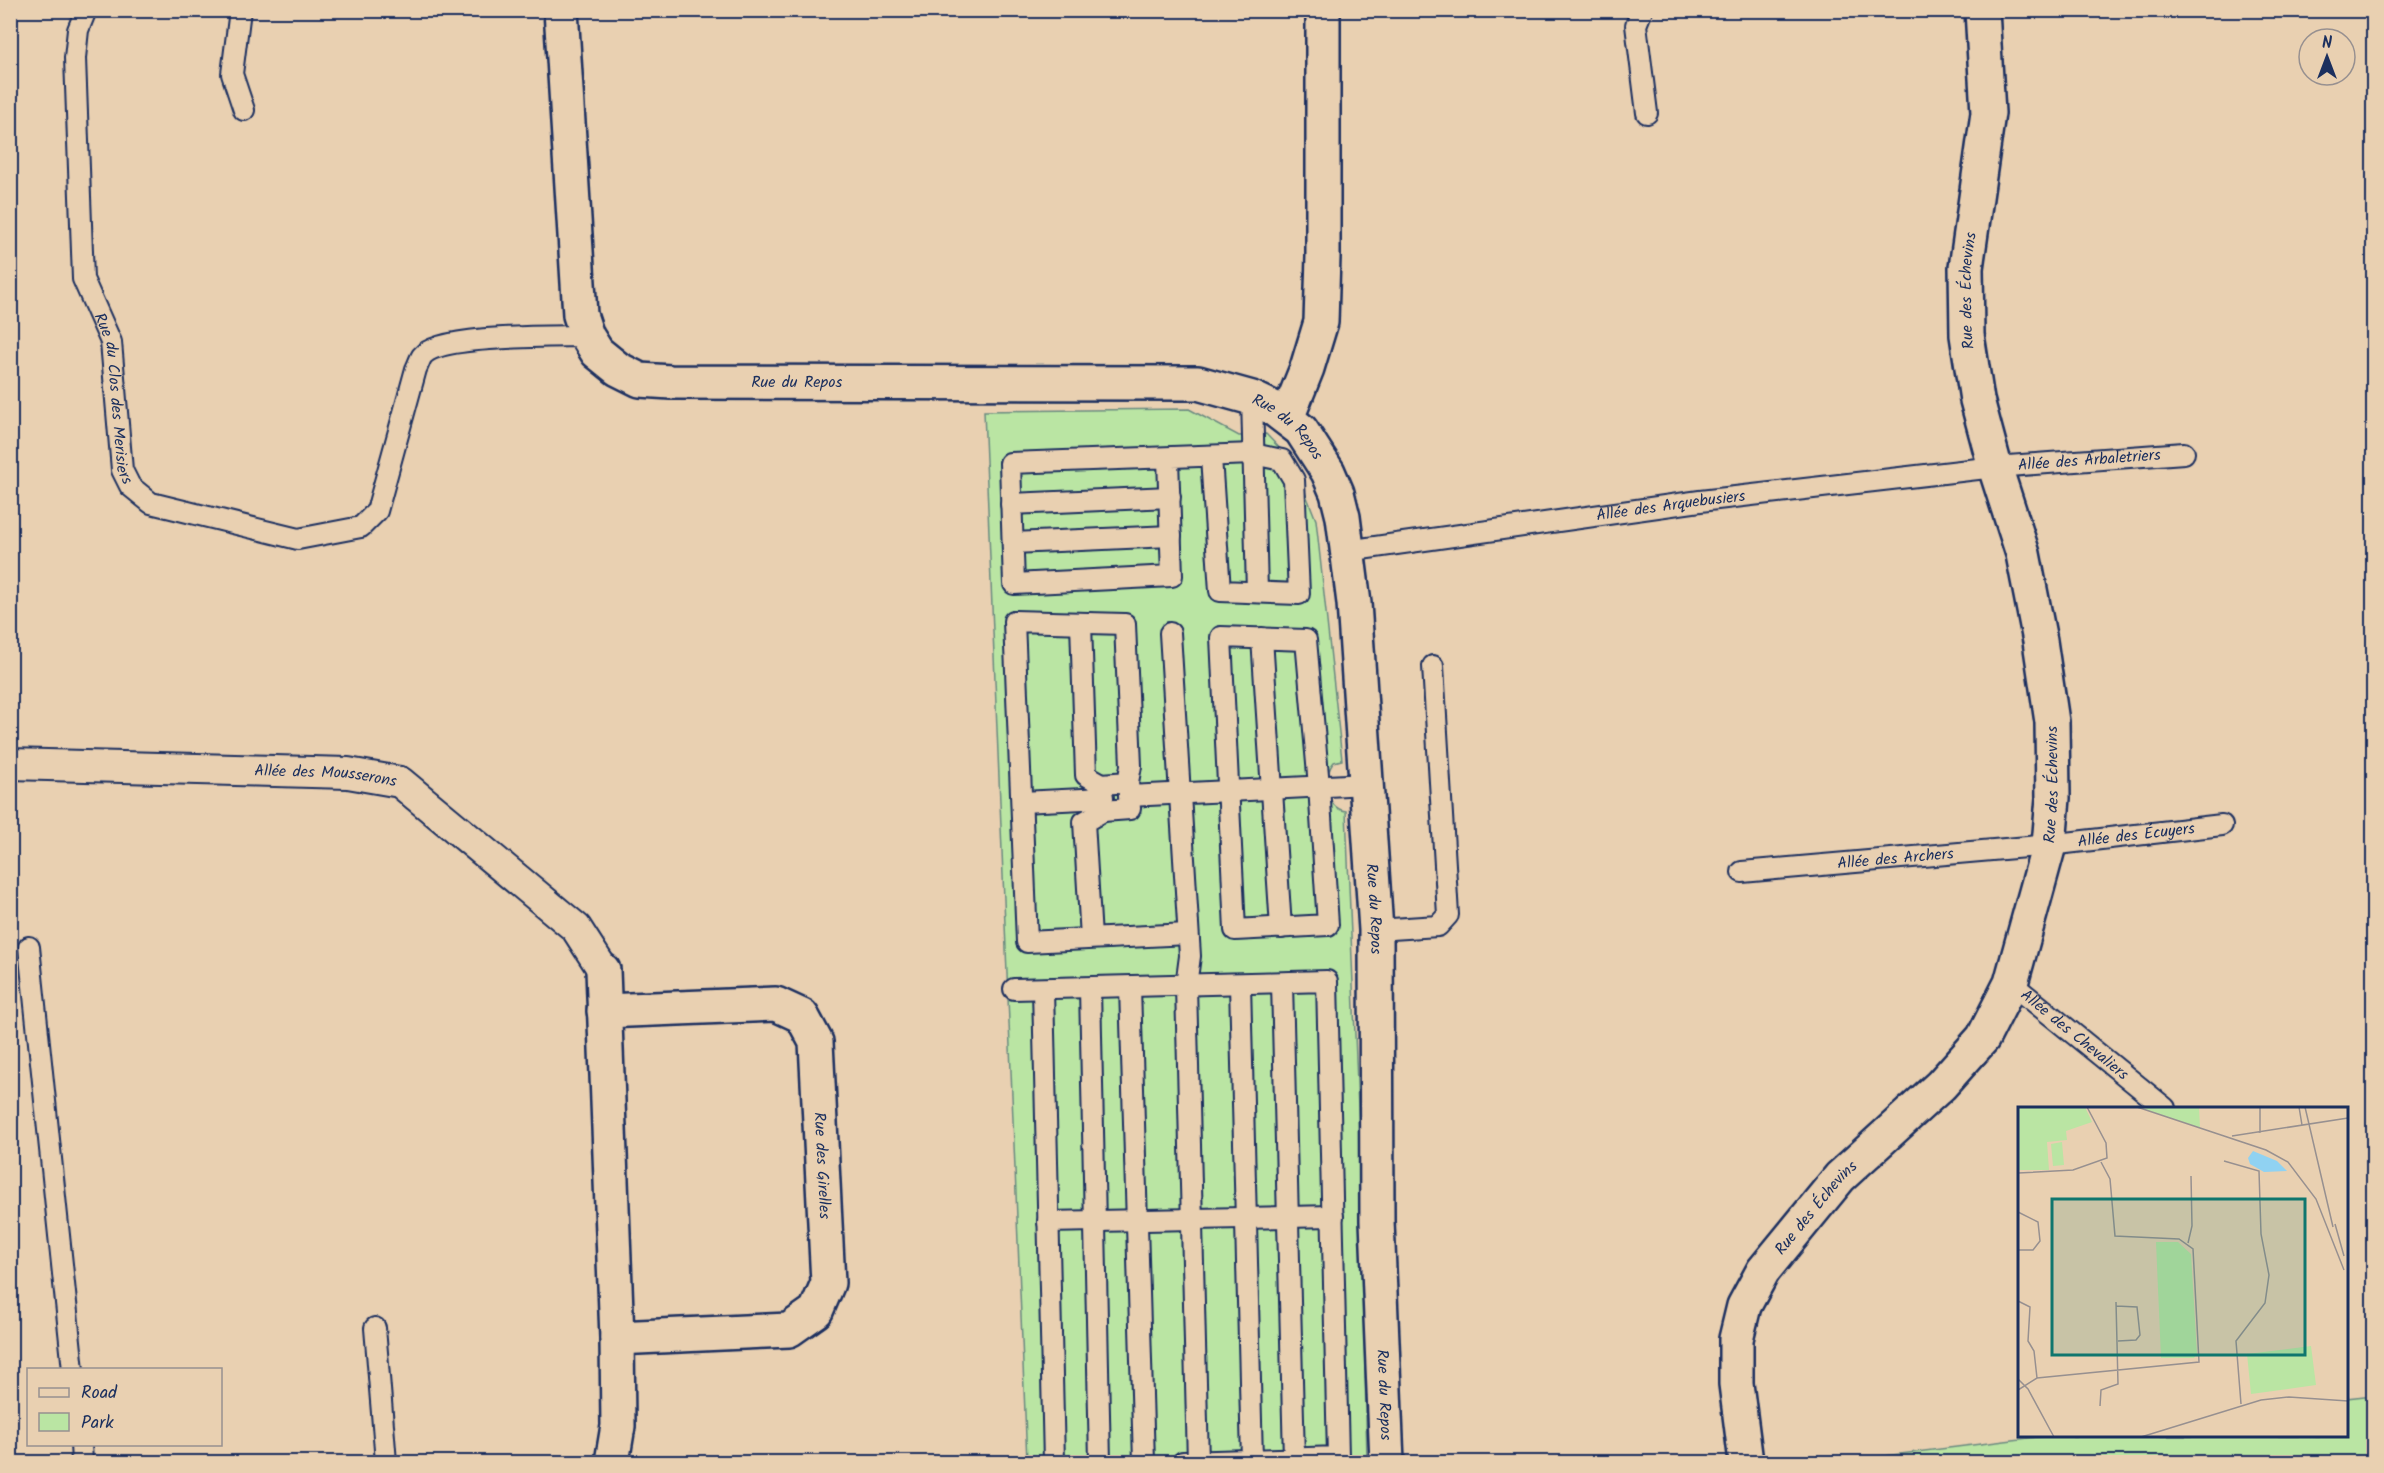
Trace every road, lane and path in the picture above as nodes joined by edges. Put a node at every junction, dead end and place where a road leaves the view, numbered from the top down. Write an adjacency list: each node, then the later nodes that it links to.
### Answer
1 (86, 10): 9 (lane, Rue du Clos des Merisiers)
2 (240, 10): 7 (lane)
3 (561, 10): 9 (street, Rue du Repos)
4 (1323, 10): 11 (street)
5 (1642, 10): 8 (lane)
6 (1982, 10): 16 (street, Rue des Échevins)
7 (244, 110)
8 (1647, 114)
9 (586, 336): 10 (street, Rue du Repos)
10 (1252, 398): 11 (street, Rue du Repos); 13 (lane)
11 (1287, 418): 21 (street, Rue du Repos)
12 (2184, 453): 16 (lane, Allée des Arbaletriers)
13 (1253, 454): 14 (lane); 22 (lane); 22 (lane)
14 (1211, 457): 15 (lane); 22 (lane)
15 (1168, 459): 17 (lane); 18 (lane)
16 (1995, 467): 21 (lane, Allée des Arquebusiers); 37 (street, Rue des Échevins)
17 (1170, 497): 18 (lane); 19 (lane)
18 (1011, 504): 20 (lane)
19 (1171, 536): 20 (lane); 20 (lane)
20 (1012, 543)
21 (1347, 552): 28 (street, Rue du Repos)
22 (1257, 592)
23 (1080, 623): 30 (lane); 34 (lane); 35 (lane)
24 (1170, 633): 33 (lane)
25 (1262, 638): 29 (lane); 31 (lane); 32 (lane)
26 (1433, 666): 40 (lane)
27 (10, 764): 44 (street, Allée des Mousserons)
28 (1367, 784): 29 (lane); 40 (street, Rue du Repos)
29 (1319, 786): 31 (lane); 39 (lane)
30 (1128, 789): 33 (lane); 34 (lane); 34 (lane)
31 (1272, 789): 32 (lane); 39 (lane)
32 (1228, 791): 33 (lane); 39 (lane)
33 (1179, 794): 41 (lane)
34 (1103, 797): 35 (lane); 42 (lane)
35 (1022, 802): 42 (lane)
36 (2222, 825): 37 (lane, Allée des Écuyers)
37 (2049, 845): 38 (lane, Allée des Archers); 46 (street, Rue des Échevins)
38 (1742, 872)
39 (1281, 928)
40 (1376, 930): 76 (street, Rue du Repos)
41 (1188, 934): 42 (lane); 48 (lane)
42 (1091, 938)
43 (29, 946): 64 (lane)
44 (603, 970): 53 (street)
45 (1282, 982): 47 (lane); 55 (lane); 57 (lane)
46 (2012, 983): 54 (lane, Allée des Chevaliers); 77 (street, Rue des Échevins)
47 (1240, 984): 48 (lane); 56 (lane)
48 (1186, 986): 49 (lane); 58 (lane)
49 (1130, 987): 50 (lane); 59 (lane)
50 (1090, 988): 52 (lane); 60 (lane)
51 (1014, 989): 52 (lane)
52 (1043, 989): 61 (lane)
53 (604, 1011): 63 (street); 63 (street, Rue des Girelles)
54 (2164, 1107)
55 (1333, 1216): 57 (lane); 66 (lane)
56 (1246, 1217): 57 (lane); 58 (lane); 67 (lane)
57 (1288, 1217): 66 (lane)
58 (1192, 1219): 59 (lane); 75 (lane)
59 (1137, 1220): 60 (lane); 73 (lane)
60 (1095, 1221): 61 (lane); 72 (lane)
61 (1048, 1222): 71 (lane)
62 (375, 1328): 69 (lane)
63 (617, 1338): 70 (street)
64 (73, 1368)
65 (81, 1446): 68 (lane)
66 (1293, 1459): 67 (lane)
67 (1252, 1460): 75 (lane)
68 (82, 1462)
69 (386, 1462)
70 (612, 1462)
71 (1054, 1462)
72 (1100, 1462)
73 (1144, 1462)
74 (1183, 1462): 75 (lane)
75 (1198, 1462)
76 (1387, 1462)
77 (1746, 1462)

